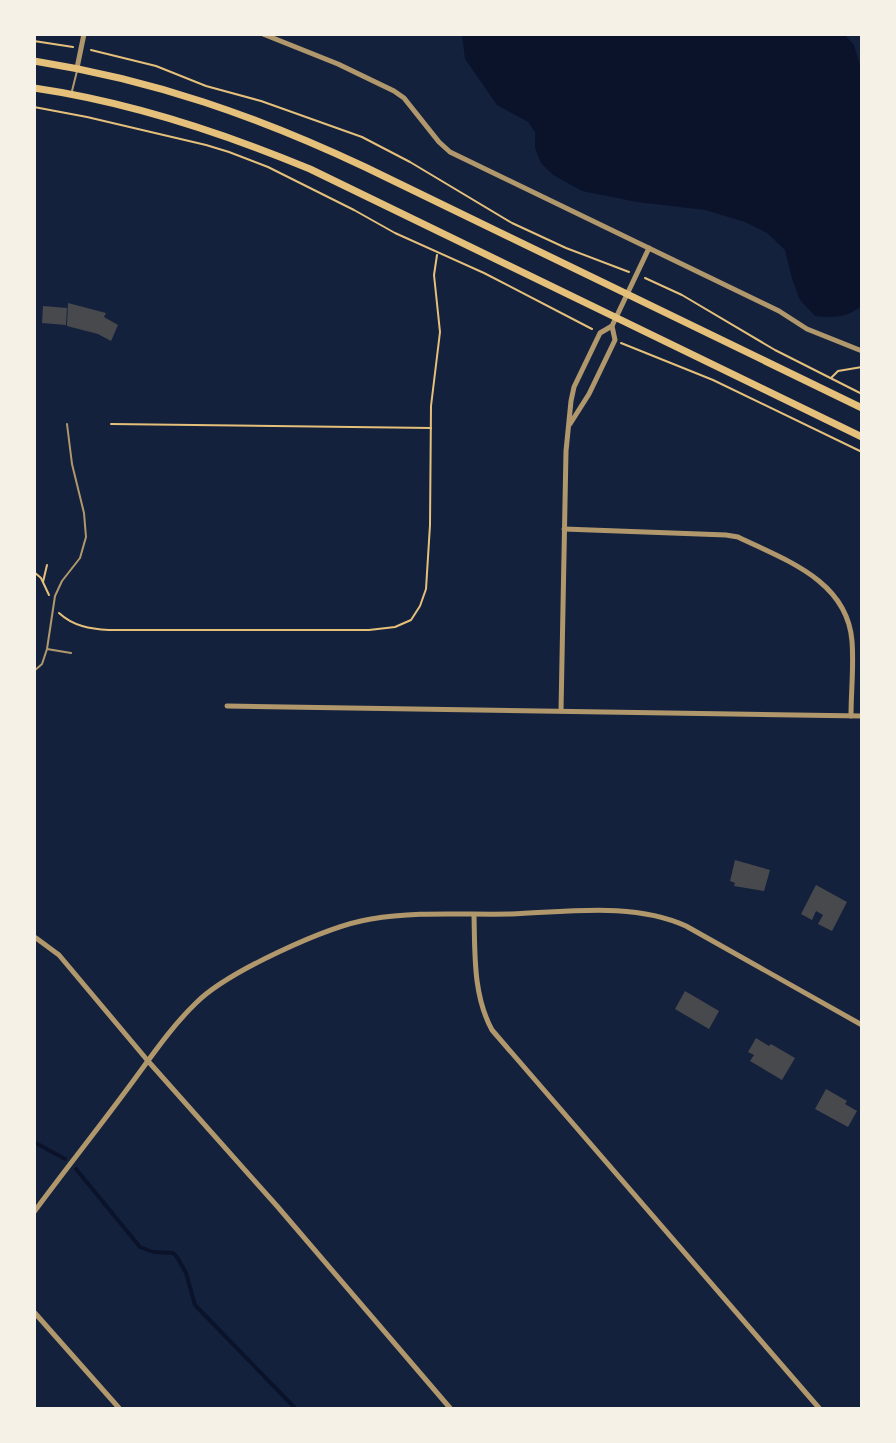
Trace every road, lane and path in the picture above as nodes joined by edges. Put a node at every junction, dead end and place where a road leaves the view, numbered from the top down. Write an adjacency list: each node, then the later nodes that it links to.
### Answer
1 (84, 34): 7 (street)
2 (263, 34): 11 (street)
3 (34, 41): 4 (path)
4 (70, 46)
5 (93, 51): 13 (path)
6 (34, 61): 7 (main road)
7 (77, 68): 9 (lane); 15 (main road)
8 (34, 88): 9 (main road)
9 (71, 94): 16 (main road)
10 (34, 107): 12 (path)
11 (649, 248): 15 (street); 19 (street)
12 (437, 254): 17 (path); 27 (path)
13 (624, 270)
14 (646, 278): 21 (path)
15 (627, 294): 16 (street); 23 (main road)
16 (614, 322): 26 (street); 26 (street); 28 (main road)
17 (589, 328)
18 (628, 346): 29 (path)
19 (861, 351)
20 (861, 367): 21 (path)
21 (831, 378): 22 (path)
22 (861, 394)
23 (861, 408)
24 (68, 424): 34 (lane)
25 (111, 424): 27 (path)
26 (569, 425): 30 (street)
27 (431, 428): 34 (path)
28 (861, 437)
29 (861, 452)
30 (564, 529): 39 (street); 40 (street)
31 (47, 565): 33 (path)
32 (34, 572): 33 (path)
33 (43, 582): 34 (path)
34 (53, 605): 35 (lane)
35 (47, 649): 36 (lane); 37 (lane)
36 (71, 653)
37 (34, 671)
38 (227, 706): 39 (street)
39 (561, 711): 40 (street)
40 (851, 716): 41 (street)
41 (861, 716)
42 (474, 915): 44 (street); 45 (street); 50 (street)
43 (36, 938): 45 (street)
44 (861, 1025)
45 (148, 1061): 46 (street); 49 (street)
46 (34, 1212)
47 (34, 1312): 48 (street)
48 (118, 1408)
49 (450, 1408)
50 (819, 1408)

